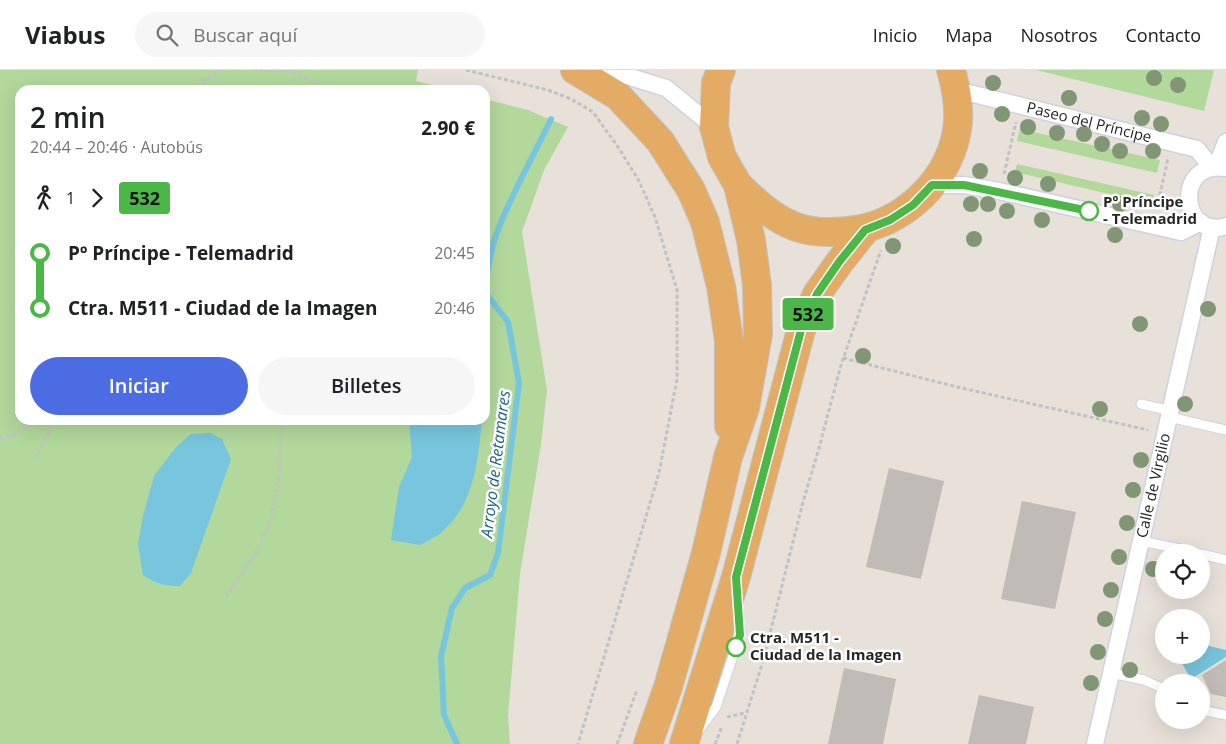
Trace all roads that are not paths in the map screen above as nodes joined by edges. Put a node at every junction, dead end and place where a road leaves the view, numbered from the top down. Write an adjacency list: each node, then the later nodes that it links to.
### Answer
1 (575, 70): 15 (highway)
2 (608, 70): 5 (street)
3 (721, 70): 5 (highway)
4 (954, 80): 7 (street, Paseo del Príncipe); 9 (highway)
5 (714, 127): 8 (highway)
6 (1226, 142): 7 (street)
7 (1218, 168): 10 (street)
8 (738, 185): 11 (highway); 15 (highway)
9 (932, 185): 10 (street); 11 (highway)
10 (1217, 229): 13 (street, Calle de Virgilio)
11 (865, 230): 20 (highway)
12 (1141, 404): 13 (lane)
13 (1170, 414): 14 (lane); 16 (street, Calle de Virgilio)
14 (1226, 430)
15 (728, 457): 25 (highway)
16 (1141, 541): 17 (lane); 21 (street, Calle de Virgilio)
17 (1155, 544)
18 (1210, 556): 19 (lane)
19 (1226, 560)
20 (736, 577): 26 (highway); 27 (lane)
21 (1111, 674): 22 (lane); 28 (street, Calle de Virgilio)
22 (1155, 685)
23 (1210, 712): 24 (lane)
24 (1226, 715)
25 (647, 739)
26 (684, 744)
27 (688, 744)
28 (1095, 744)

